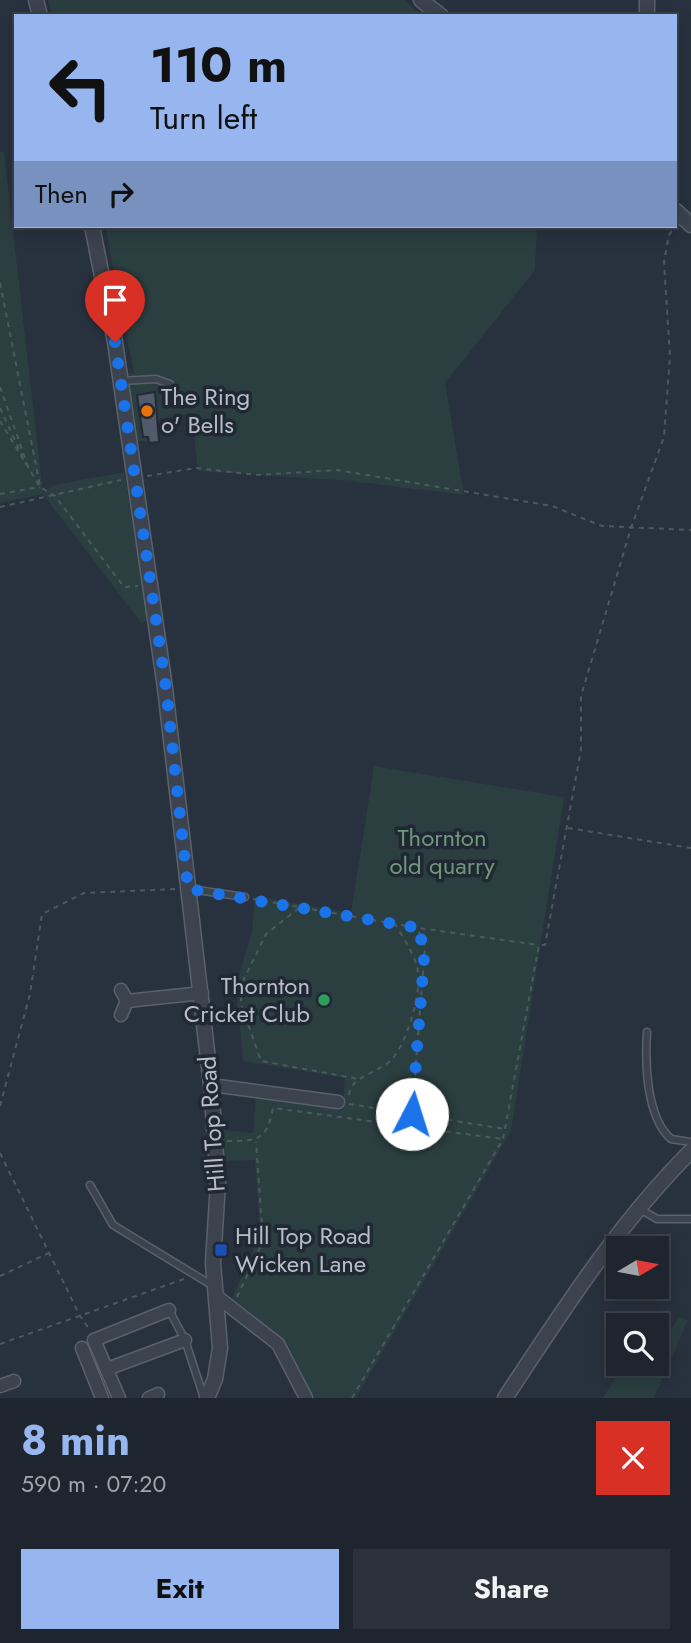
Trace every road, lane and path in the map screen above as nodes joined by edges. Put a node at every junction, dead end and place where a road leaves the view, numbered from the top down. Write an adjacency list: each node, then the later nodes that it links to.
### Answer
1 (421, 0): 2 (street)
2 (438, 14)
3 (677, 212): 4 (street)
4 (691, 225)
5 (92, 228): 10 (street, Hill Top Road)
6 (674, 228): 21 (path)
7 (0, 283): 8 (path)
8 (7, 314): 9 (path); 17 (path)
9 (0, 316)
10 (121, 381): 12 (lane); 16 (street, Hill Top Road)
11 (0, 387): 15 (path)
12 (174, 397)
13 (0, 408): 15 (path)
14 (0, 421): 15 (path)
15 (31, 475): 17 (path)
16 (134, 478): 19 (path); 21 (path); 23 (street, Hill Top Road)
17 (40, 487): 18 (path); 19 (path)
18 (0, 494)
19 (55, 496): 20 (path); 23 (path)
20 (0, 507)
21 (631, 528): 22 (path); 24 (path)
22 (691, 530)
23 (149, 585): 26 (street, Hill Top Road)
24 (566, 828): 25 (path); 31 (path)
25 (691, 848)
26 (188, 889): 27 (lane); 32 (street, Hill Top Road); 38 (path)
27 (245, 897): 28 (path)
28 (300, 907): 29 (path); 35 (path)
29 (395, 924): 30 (path); 35 (path)
30 (419, 928): 31 (path); 39 (path)
31 (539, 945): 41 (path)
32 (202, 993): 33 (street); 36 (street, Hill Top Road)
33 (121, 1015)
34 (647, 1032): 45 (lane)
35 (361, 1079): 39 (path)
36 (211, 1085): 37 (street); 44 (street, Hill Top Road)
37 (338, 1102)
38 (0, 1106)
39 (412, 1114): 40 (path); 41 (path)
40 (410, 1126): 42 (path); 43 (path)
41 (506, 1129): 42 (path)
42 (503, 1139): 69 (path)
43 (256, 1141): 44 (path); 55 (path)
44 (215, 1142): 54 (street, Hill Top Road)
45 (691, 1142)
46 (691, 1152): 49 (street)
47 (0, 1153): 51 (path)
48 (90, 1185): 52 (lane)
49 (638, 1208): 50 (lane); 70 (street)
50 (691, 1219)
51 (49, 1252): 53 (path); 57 (path)
52 (194, 1275): 54 (lane); 57 (path)
53 (0, 1276)
54 (215, 1291): 67 (street, Hill Top Road); 68 (street)
55 (245, 1304)
56 (169, 1310): 58 (street); 59 (lane)
57 (80, 1316): 58 (path); 60 (path)
58 (94, 1340): 62 (street)
59 (185, 1340): 62 (street); 67 (lane)
60 (0, 1344)
61 (82, 1348): 65 (street)
62 (107, 1370): 66 (street)
63 (13, 1381): 64 (street)
64 (0, 1386)
65 (102, 1398)
66 (119, 1398)
67 (206, 1398)
68 (306, 1398)
69 (352, 1398)
70 (505, 1398)

